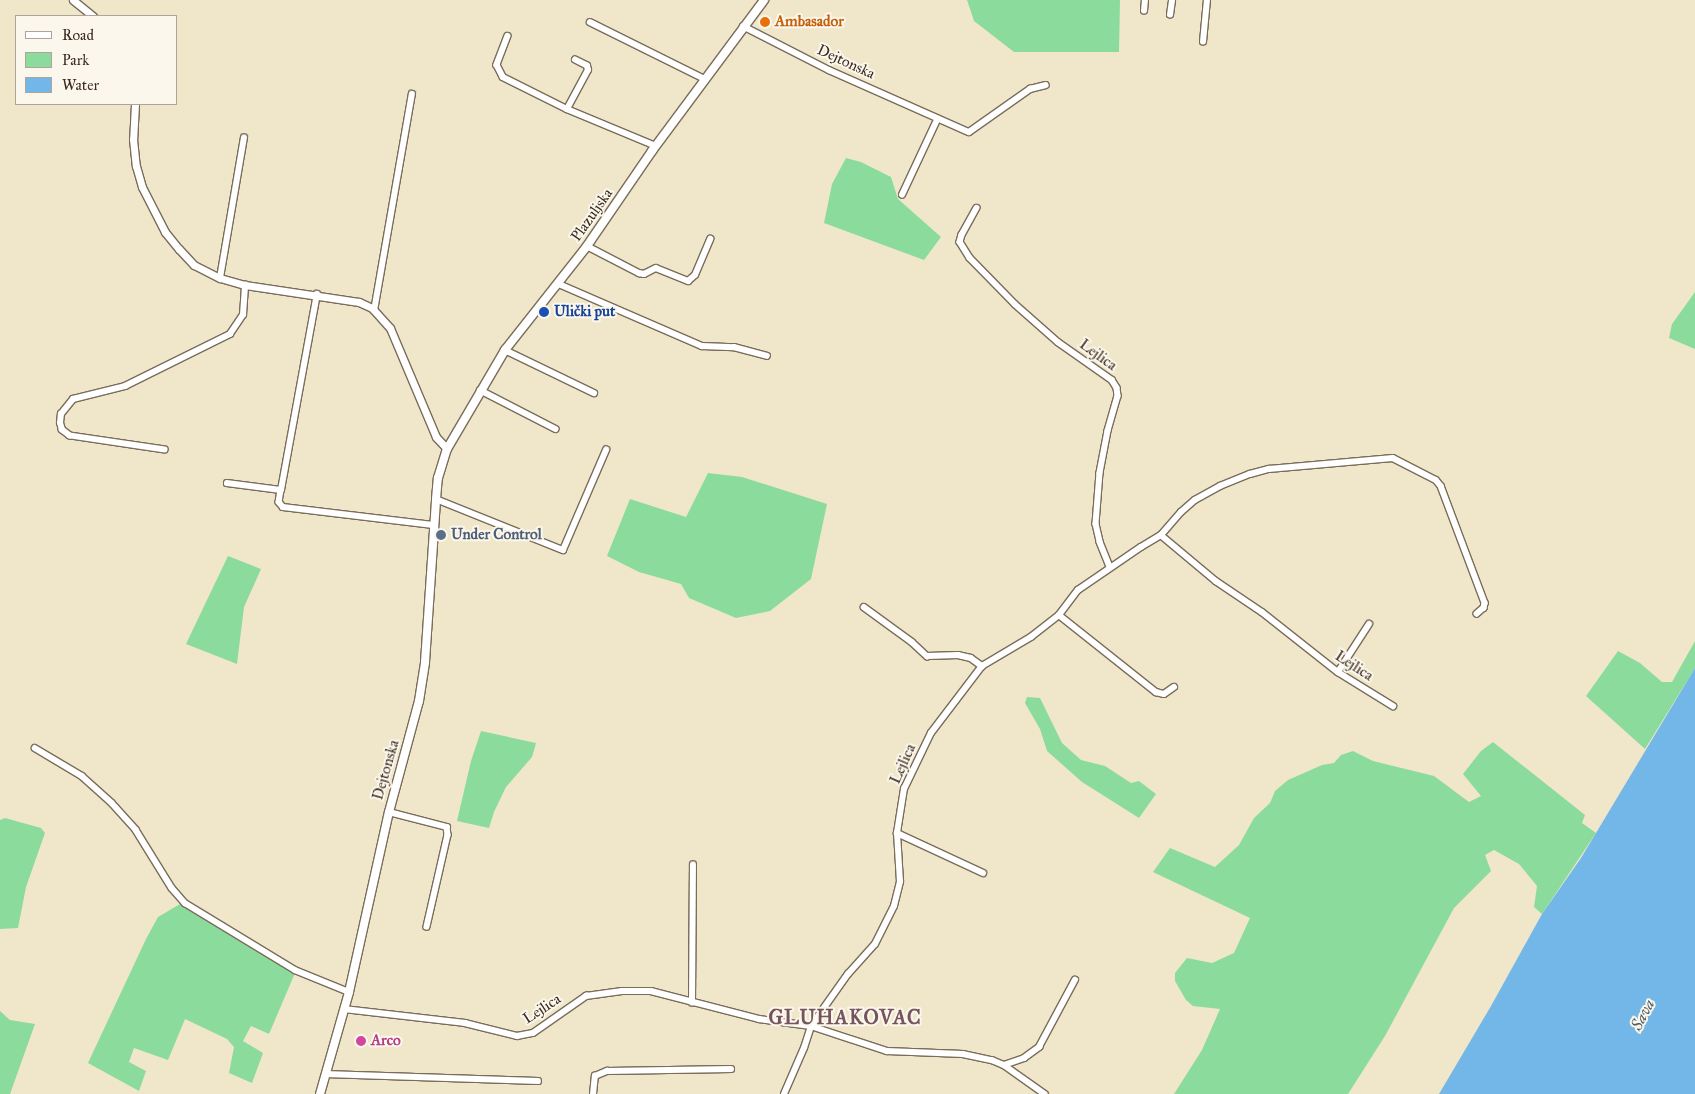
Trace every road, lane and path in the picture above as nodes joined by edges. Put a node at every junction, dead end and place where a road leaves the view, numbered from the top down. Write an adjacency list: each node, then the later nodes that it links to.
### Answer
1 (73, 0): 7 (street)
2 (764, 0): 10 (main road, Plazuljska)
3 (1145, 0): 6 (street)
4 (1172, 0): 8 (street)
5 (1208, 0): 12 (street)
6 (1144, 11)
7 (92, 15)
8 (1170, 15)
9 (590, 22): 14 (street)
10 (743, 26): 14 (main road, Plazuljska); 19 (street, Dejtonska)
11 (508, 36): 18 (street)
12 (1203, 42)
13 (574, 60): 18 (street)
14 (705, 79): 21 (main road, Plazuljska)
15 (1046, 85): 19 (street, Dejtonska)
16 (412, 94): 30 (street)
17 (135, 105): 26 (street)
18 (567, 109): 21 (street)
19 (938, 120): 22 (street)
20 (244, 138): 26 (street)
21 (656, 146): 25 (main road, Plazuljska)
22 (902, 195)
23 (977, 208): 44 (street, Lejlica)
24 (710, 239): 25 (street)
25 (587, 246): 27 (main road, Plazuljska)
26 (220, 278): 28 (street)
27 (559, 284): 31 (main road, Plazuljska); 32 (street)
28 (245, 285): 29 (street); 37 (street)
29 (317, 294): 30 (street); 40 (street)
30 (374, 312): 36 (street)
31 (505, 350): 33 (main road, Plazuljska); 34 (street)
32 (767, 356)
33 (480, 390): 35 (street); 36 (main road, Plazuljska)
34 (594, 393)
35 (556, 429)
36 (447, 449): 41 (main road, Dejtonska)
37 (165, 450)
38 (606, 450): 41 (street)
39 (227, 483): 40 (street)
40 (281, 490): 42 (street)
41 (436, 499): 42 (main road, Dejtonska)
42 (435, 525): 54 (main road, Dejtonska)
43 (1161, 535): 44 (street, Lejlica); 46 (street); 50 (street, Lejlica)
44 (1110, 567): 47 (street, Lejlica)
45 (864, 607): 49 (street)
46 (1477, 614)
47 (1059, 615): 49 (street, Lejlica); 51 (street)
48 (1369, 624): 50 (street)
49 (982, 666): 55 (street, Lejlica)
50 (1338, 672): 52 (street, Lejlica)
51 (1174, 687)
52 (1393, 706)
53 (35, 748): 60 (street)
54 (389, 812): 58 (street); 60 (main road, Dejtonska)
55 (897, 833): 57 (street); 63 (street, Lejlica)
56 (693, 865): 61 (street)
57 (983, 873)
58 (427, 927)
59 (1076, 980): 64 (street)
60 (349, 992): 62 (main road, Dejtonska)
61 (692, 1003): 62 (street, Lejlica); 63 (street, Lejlica)
62 (344, 1009): 66 (main road, Dejtonska)
63 (811, 1026): 64 (street, Lejlica); 70 (street, Lejlica)
64 (1004, 1065): 71 (street, Lejlica)
65 (731, 1069): 69 (street)
66 (325, 1074): 67 (street); 68 (main road, Dejtonska)
67 (538, 1082)
68 (320, 1094)
69 (593, 1094)
70 (784, 1094)
71 (1044, 1094)

